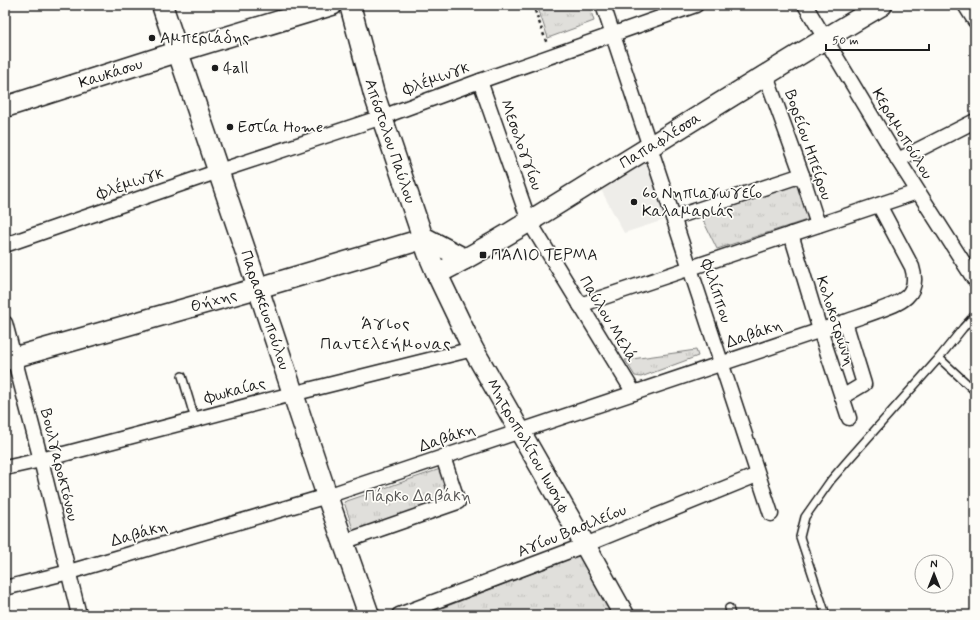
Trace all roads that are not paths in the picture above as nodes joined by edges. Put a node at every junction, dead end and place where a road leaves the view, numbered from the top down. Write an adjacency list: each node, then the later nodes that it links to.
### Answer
1 (162, 5): 12 (street, Παρασκευοπούλου)
2 (332, 5): 12 (street, Καυκάσου)
3 (350, 5): 16 (street, Απόστολου Παύλου)
4 (602, 5): 10 (street, Φιλίππου)
5 (696, 5): 10 (street, Φλέμινγκ)
6 (805, 5): 11 (street, Κεραμοπούλου)
7 (882, 5): 11 (street, Παπαφλέσσα)
8 (965, 5): 9 (street)
9 (975, 21)
10 (612, 34): 14 (street, Φλέμινγκ); 18 (street, Φιλίππου)
11 (825, 39): 13 (street, Παπαφλέσσα); 19 (street, Κεραμοπούλου)
12 (177, 52): 15 (street, Καυκάσου); 20 (street, Παρασκευοπούλου)
13 (766, 76): 18 (street, Παπαφλέσσα); 21 (street, Βορείου Ηπείρου)
14 (480, 81): 16 (street, Φλέμινγκ); 25 (street, Μεσολογγίου)
15 (5, 107)
16 (382, 117): 20 (street, Φλέμινγκ); 28 (street, Απόστολου Παύλου)
17 (975, 121): 19 (street)
18 (650, 147): 24 (street, Φιλίππου); 25 (street, Παπαφλέσσα)
19 (898, 160): 22 (street, Κεραμοπούλου)
20 (219, 171): 29 (street, Φλέμινγκ); 34 (street, Παρασκευοπούλου)
21 (802, 175): 24 (street); 26 (street, Βορείου Ηπείρου)
22 (918, 192): 23 (street); 33 (street, Κεραμοπούλου)
23 (879, 205): 26 (street); 37 (street, Δαβάκη)
24 (674, 218): 31 (street, Φιλίππου)
25 (529, 221): 30 (street, Παπαφλέσσα); 35 (street, Παύλου Μελά)
26 (818, 225): 27 (street)
27 (791, 234): 31 (street); 39 (street, Κολοκοτρώνη)
28 (423, 238): 30 (street); 32 (street, Απόστολου Παύλου); 34 (street, Θήχης)
29 (5, 244)
30 (466, 259): 32 (street, Παπαφλέσσα)
31 (690, 268): 35 (street); 43 (street, Φιλίππου)
32 (437, 274): 40 (street, Μητροπολίτου Ιωσήφ)
33 (974, 279)
34 (258, 288): 42 (street, Θήχης); 47 (street, Παρασκευοπούλου)
35 (580, 305): 46 (street, Παύλου Μελά)
36 (975, 315): 41 (lane)
37 (845, 322): 39 (street, Δαβάκη); 48 (street)
38 (5, 323): 42 (street, Βουλγαροκτόνου)
39 (820, 330): 43 (street, Δαβάκη); 48 (street, Κολοκοτρώνη)
40 (474, 349): 47 (street, Φωκαίας); 51 (street, Μητροπολίτου Ιωσήφ)
41 (939, 358): 45 (lane); 66 (lane)
42 (9, 359): 53 (street, Βουλγαροκτόνου)
43 (721, 364): 46 (street, Δαβάκη); 55 (street, Φιλίππου)
44 (182, 376): 50 (lane)
45 (975, 391)
46 (634, 393): 51 (street, Δαβάκη)
47 (292, 394): 50 (street, Φωκαίας); 56 (street, Παρασκευοπούλου)
48 (842, 397): 49 (street, Κολοκοτρώνη)
49 (848, 418)
50 (195, 419): 53 (street, Φωκαίας)
51 (521, 431): 52 (street, Δαβάκη); 59 (street, Μητροπολίτου Ιωσήφ)
52 (443, 457): 56 (street, Δαβάκη); 58 (street)
53 (41, 460): 54 (street, Φωκαίας); 60 (street, Βουλγαροκτόνου)
54 (5, 468)
55 (757, 474): 57 (street, Φιλίππου); 59 (street, Αγίου Βασιλείου)
56 (327, 496): 58 (street, Παρασκευοπούλου); 60 (street, Δαβάκη)
57 (771, 514)
58 (343, 542): 63 (street, Παρασκευοπούλου)
59 (585, 545): 64 (street, Αγίου Βασιλείου); 65 (street, Μητροπολίτου Ιωσήφ)
60 (69, 572): 61 (street, Δαβάκη); 62 (street, Βουλγαροκτόνου)
61 (5, 588)
62 (79, 615)
63 (369, 615)
64 (399, 615)
65 (624, 615)
66 (826, 615)

